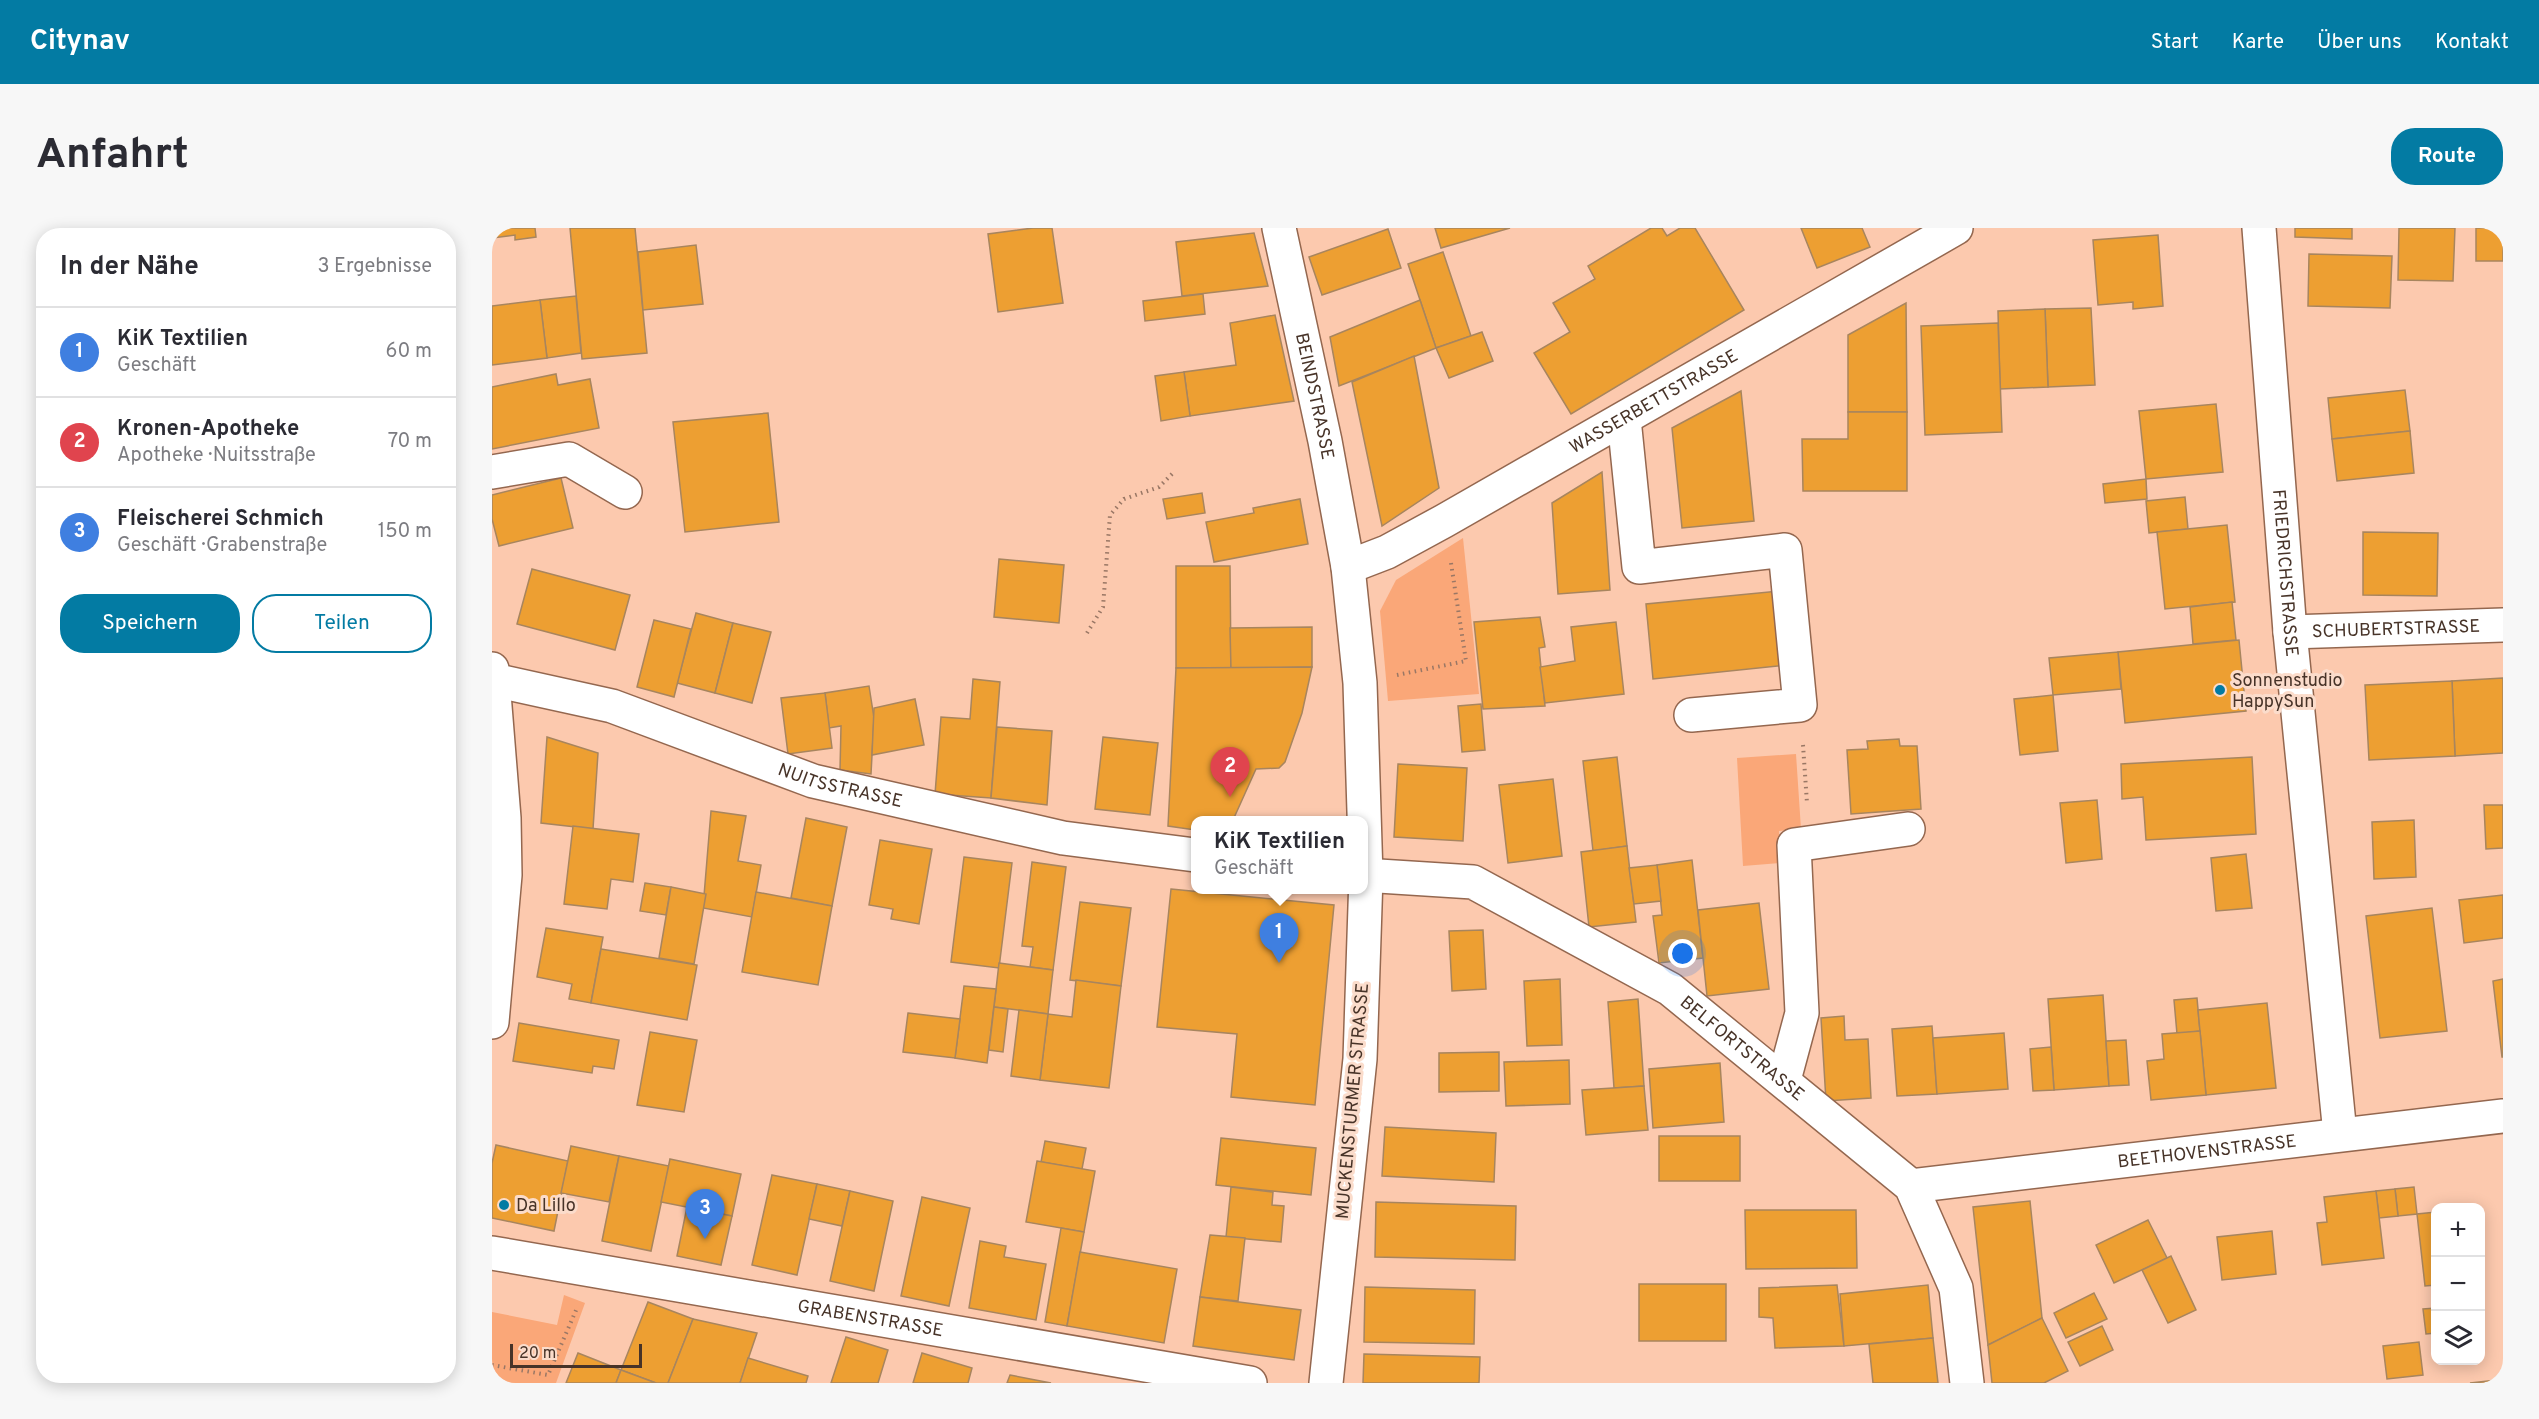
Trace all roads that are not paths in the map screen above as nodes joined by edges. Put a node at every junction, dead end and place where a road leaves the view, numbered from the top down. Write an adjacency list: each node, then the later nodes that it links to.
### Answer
1 (1279, 228): 7 (street, BEINDSTRASSE)
2 (1956, 228): 4 (street, WASSERBETTSTRASSE)
3 (2259, 228): 9 (street, FRIEDRICHSTRASSE)
4 (1623, 419): 7 (street, WASSERBETTSTRASSE); 11 (street)
5 (492, 472): 6 (street)
6 (626, 492)
7 (1348, 567): 12 (street, MUCKENSTURMER STRASSE)
8 (2503, 625): 9 (street, SCHUBERTSTRASSE)
9 (2290, 632): 20 (street, FRIEDRICHSTRASSE)
10 (493, 675): 14 (street, NUITSSTRASSE); 17 (street)
11 (1691, 715)
12 (1363, 816)
13 (1908, 829): 18 (street)
14 (1191, 854)
15 (1368, 875): 18 (street, BELFORTSTRASSE)
16 (1364, 894): 24 (street, MUCKENSTURMER STRASSE)
17 (494, 1002)
18 (1784, 1080): 21 (street, BELFORTSTRASSE)
19 (2503, 1116): 20 (street, BEETHOVENSTRASSE)
20 (2340, 1134): 21 (street, BEETHOVENSTRASSE)
21 (1911, 1186): 25 (street, BELFORTSTRASSE)
22 (492, 1253): 23 (street, GRABENSTRASSE)
23 (1250, 1383)
24 (1326, 1383)
25 (1967, 1383)

